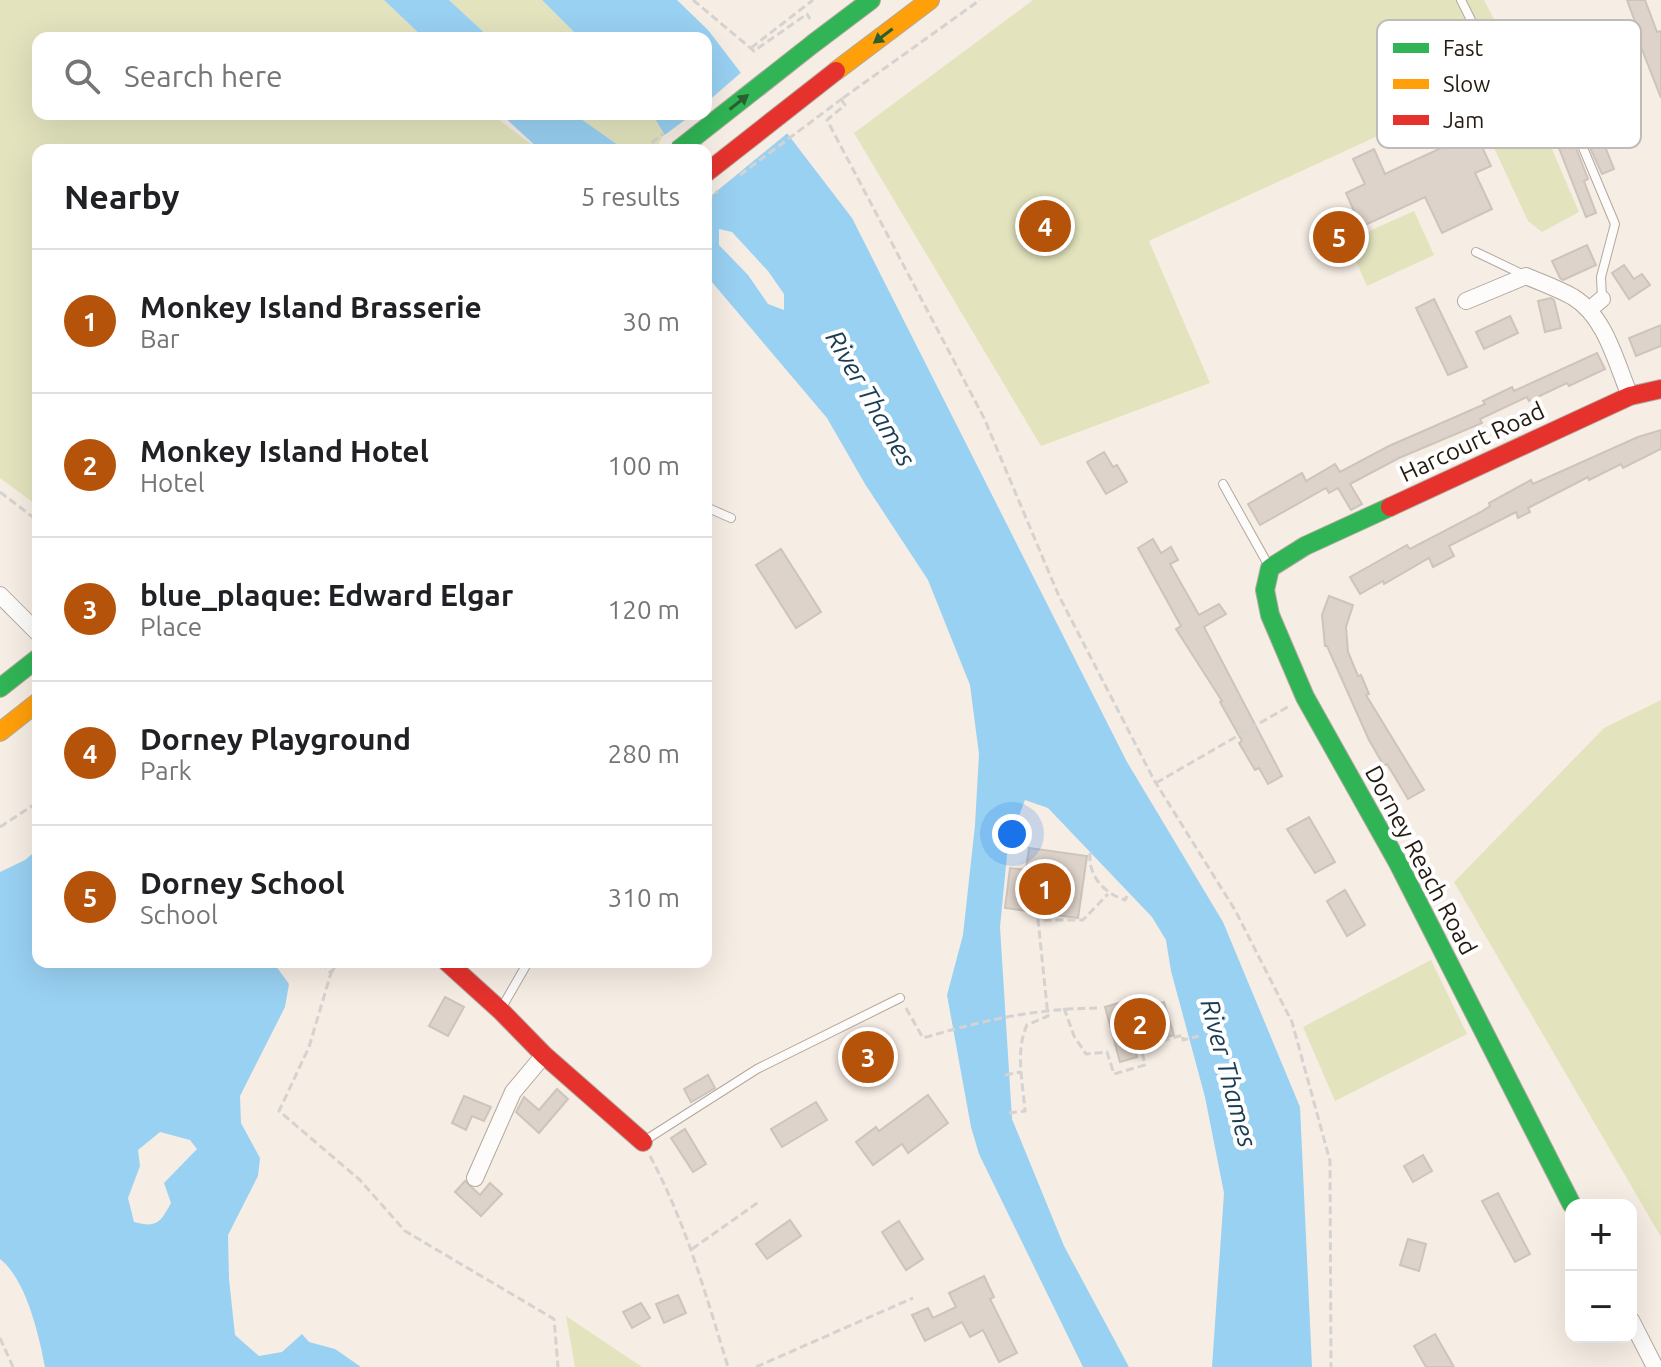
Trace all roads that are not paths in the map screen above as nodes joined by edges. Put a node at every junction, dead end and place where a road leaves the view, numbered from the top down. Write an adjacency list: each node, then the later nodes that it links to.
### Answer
1 (871, 0): 5 (main road, one-way to 1, bridge)
2 (930, 0): 7 (main road, one-way to 7, bridge)
3 (1461, 0): 4 (lane)
4 (1471, 20)
5 (686, 144)
6 (1583, 148): 11 (lane)
7 (712, 168)
8 (1476, 252): 9 (lane)
9 (1526, 276): 10 (street); 11 (street)
10 (1466, 301)
11 (1596, 305): 13 (street)
12 (1661, 389): 13 (main road, Harcourt Road)
13 (1630, 396): 17 (main road, Harcourt Road)
14 (1223, 484): 17 (lane)
15 (712, 510): 16 (lane)
16 (731, 518)
17 (1270, 568): 31 (main road, Dorney Reach Road)
18 (0, 595): 19 (street)
19 (32, 628)
20 (32, 663): 21 (main road)
21 (0, 688)
22 (32, 707): 23 (main road)
23 (0, 732)
24 (454, 968): 27 (main road)
25 (524, 968): 27 (lane)
26 (900, 998): 29 (lane)
27 (500, 1010): 28 (main road)
28 (544, 1055): 29 (main road); 30 (street)
29 (643, 1142)
30 (475, 1178)
31 (1569, 1199)
32 (1637, 1332): 33 (street)
33 (1655, 1367)

